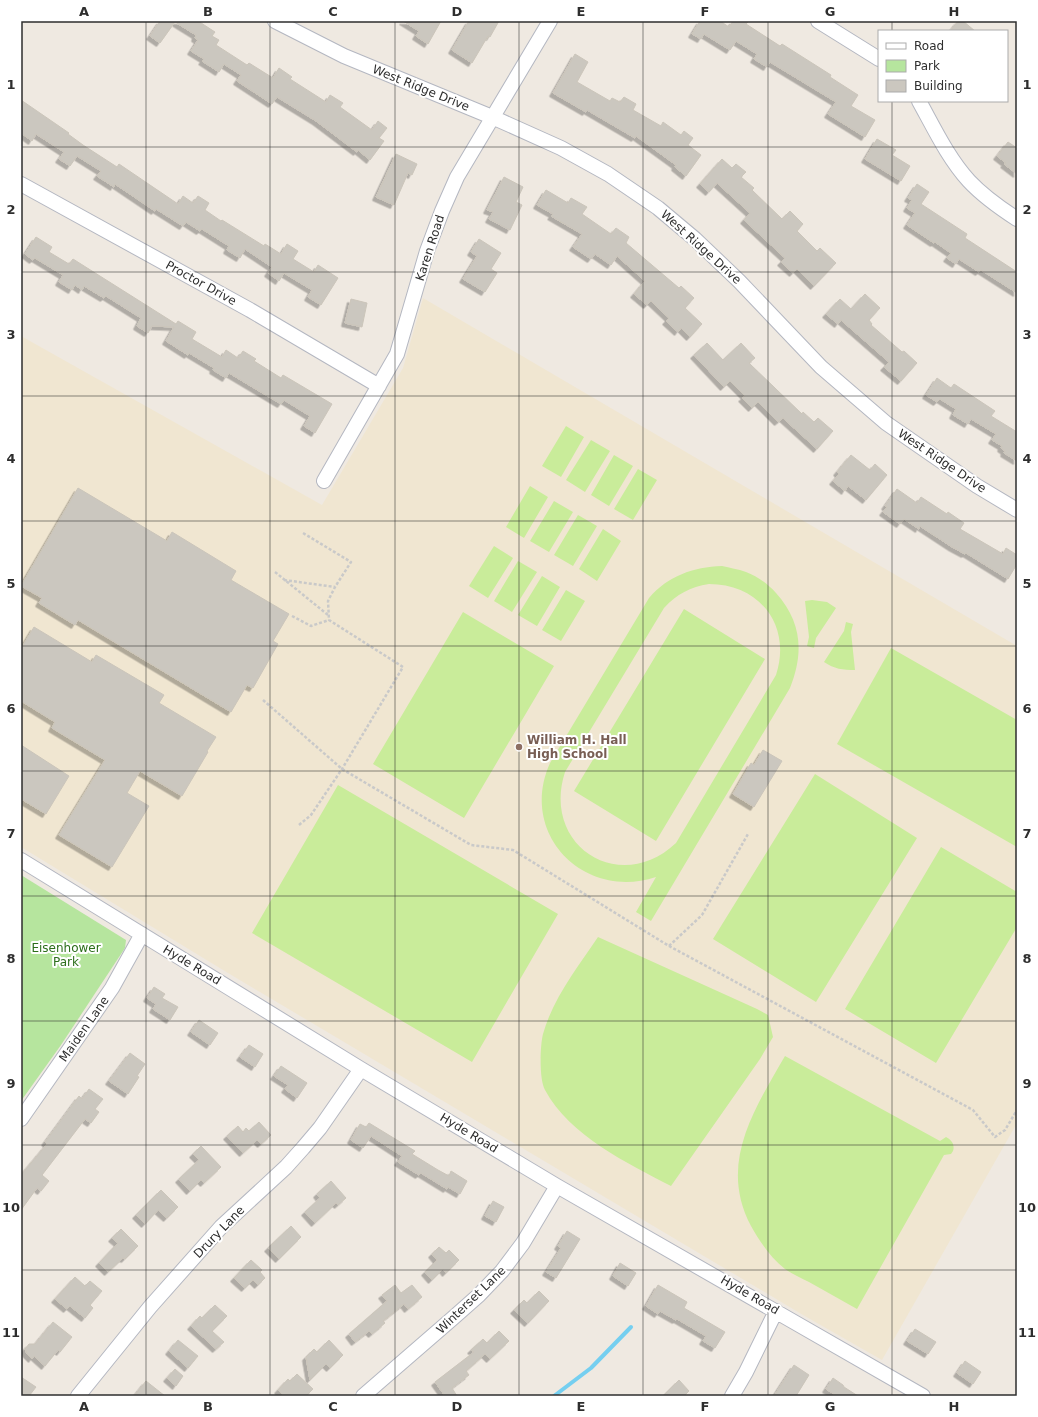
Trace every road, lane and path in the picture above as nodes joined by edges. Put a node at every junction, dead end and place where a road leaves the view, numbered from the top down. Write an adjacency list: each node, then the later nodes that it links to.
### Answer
1 (275, 21): 6 (street, West Ridge Drive)
2 (550, 21): 6 (street, Karen Road)
3 (818, 21): 4 (street)
4 (878, 58)
5 (919, 102): 8 (street)
6 (492, 118): 9 (street, Karen Road); 11 (street, West Ridge Drive)
7 (21, 184): 9 (street, Proctor Drive)
8 (1017, 219)
9 (379, 386): 10 (street, Karen Road)
10 (324, 481)
11 (1017, 510)
12 (303, 533): 15 (path)
13 (275, 572): 14 (path)
14 (284, 580): 15 (path); 16 (path)
15 (336, 586): 16 (path)
16 (328, 615): 18 (path)
17 (292, 616): 18 (path)
18 (329, 620): 20 (path)
19 (262, 700): 20 (path)
20 (342, 769): 21 (path); 25 (path)
21 (299, 825)
22 (748, 834): 25 (path)
23 (21, 860): 24 (street, Hyde Road)
24 (142, 934): 26 (street, Hyde Road); 28 (street, Maiden Lane)
25 (669, 946): 27 (path)
26 (361, 1069): 29 (street, Hyde Road); 31 (street, Drury Lane)
27 (1017, 1110)
28 (21, 1119)
29 (557, 1186): 30 (street, Hyde Road); 32 (street, Winterset Lane)
30 (776, 1311): 33 (street); 34 (street, Hyde Road)
31 (78, 1396)
32 (363, 1396)
33 (732, 1396)
34 (923, 1396)

